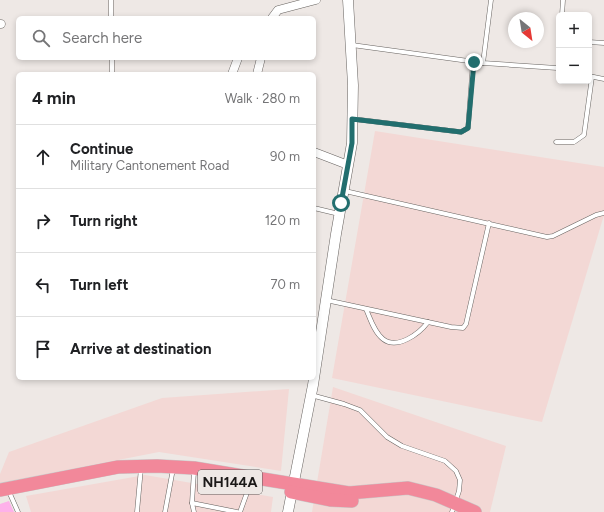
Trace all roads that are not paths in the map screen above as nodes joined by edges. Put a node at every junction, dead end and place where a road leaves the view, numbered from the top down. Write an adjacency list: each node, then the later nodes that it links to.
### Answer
1 (111, 0): 7 (lane)
2 (316, 0): 8 (street)
3 (348, 0): 11 (street)
4 (491, 0): 16 (lane)
5 (563, 0): 6 (lane)
6 (562, 12)
7 (111, 16)
8 (274, 16)
9 (592, 42): 10 (lane)
10 (604, 43)
11 (352, 45): 15 (lane); 24 (street)
12 (112, 60): 18 (lane)
13 (237, 60): 19 (street)
14 (260, 60): 20 (street)
15 (474, 62): 16 (lane); 24 (lane)
16 (483, 63): 17 (lane)
17 (556, 69)
18 (112, 72)
19 (233, 72)
20 (258, 72)
21 (592, 77): 22 (lane)
22 (604, 80)
23 (590, 84): 25 (lane)
24 (352, 119): 27 (street)
25 (556, 142)
26 (316, 153): 27 (street)
27 (348, 165): 28 (street)
28 (343, 191): 31 (street); 32 (lane)
29 (316, 208): 31 (lane)
30 (604, 213): 32 (lane)
31 (339, 214): 33 (street)
32 (489, 223): 35 (lane)
33 (326, 300): 34 (lane); 36 (street)
34 (366, 309): 35 (lane); 35 (lane)
35 (428, 322)
36 (316, 363)
37 (313, 380): 38 (street)
38 (311, 395): 43 (street); 46 (lane)
39 (141, 468): 40 (highway, NH144A); 44 (highway, NH144A); 48 (lane)
40 (173, 470): 41 (highway, NH144A); 49 (lane)
41 (194, 472): 42 (highway, NH144A); 45 (lane)
42 (251, 481): 43 (highway, NH144A); 51 (lane)
43 (292, 487): 46 (highway, NH144A); 52 (street)
44 (3, 493): 47 (lane)
45 (192, 503): 50 (lane); 51 (lane)
46 (455, 509): 53 (highway, NH144A)
47 (18, 512)
48 (137, 512)
49 (165, 512)
50 (194, 512)
51 (239, 512)
52 (288, 512)
53 (475, 512)

